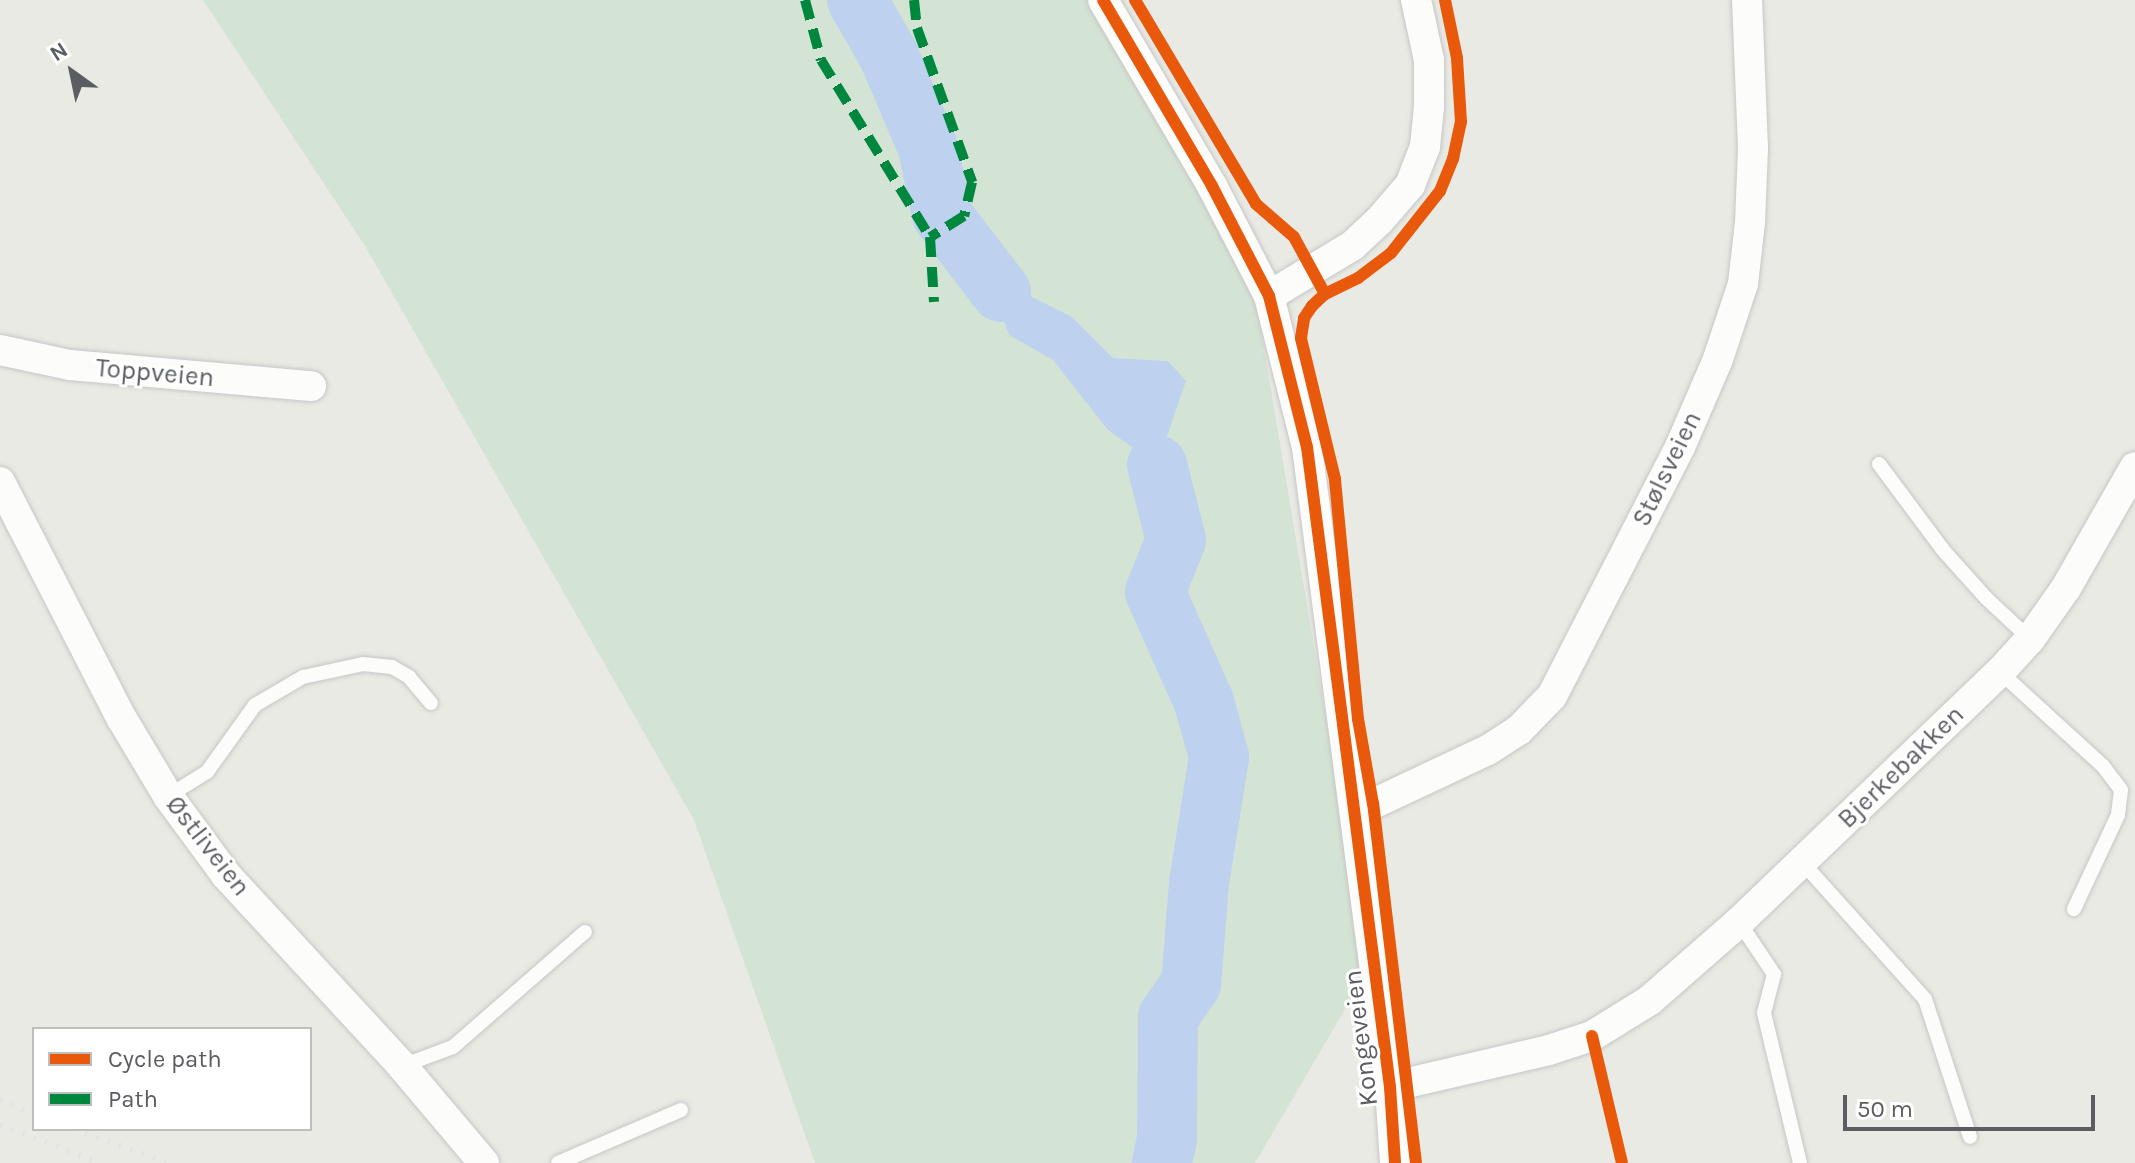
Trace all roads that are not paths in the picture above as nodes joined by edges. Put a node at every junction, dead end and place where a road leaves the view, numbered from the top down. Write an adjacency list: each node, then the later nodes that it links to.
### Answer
1 (1103, 0): 4 (street, Kongeveien)
2 (1416, 0): 4 (street)
3 (1747, 0): 14 (street, Stølsveien)
4 (1269, 296): 14 (street, Kongeveien)
5 (0, 350): 6 (street, Toppveien)
6 (311, 386)
7 (1879, 464): 10 (lane)
8 (2135, 467): 10 (street, Bjerkebakken)
9 (0, 482): 13 (street, Østliveien)
10 (2030, 639): 11 (street, Bjerkebakken)
11 (2000, 672): 15 (street, Bjerkebakken); 16 (lane)
12 (431, 703): 13 (lane)
13 (168, 796): 19 (street, Østliveien)
14 (1354, 809): 20 (street, Kongeveien)
15 (1802, 862): 17 (street, Bjerkebakken); 22 (lane)
16 (2074, 909)
17 (1739, 922): 20 (street, Bjerkebakken); 26 (lane)
18 (585, 932): 19 (lane)
19 (402, 1066): 23 (street, Østliveien)
20 (1390, 1087): 25 (street, Kongeveien)
21 (681, 1110): 24 (lane)
22 (1970, 1137)
23 (484, 1163)
24 (558, 1163)
25 (1395, 1163)
26 (1800, 1163)

